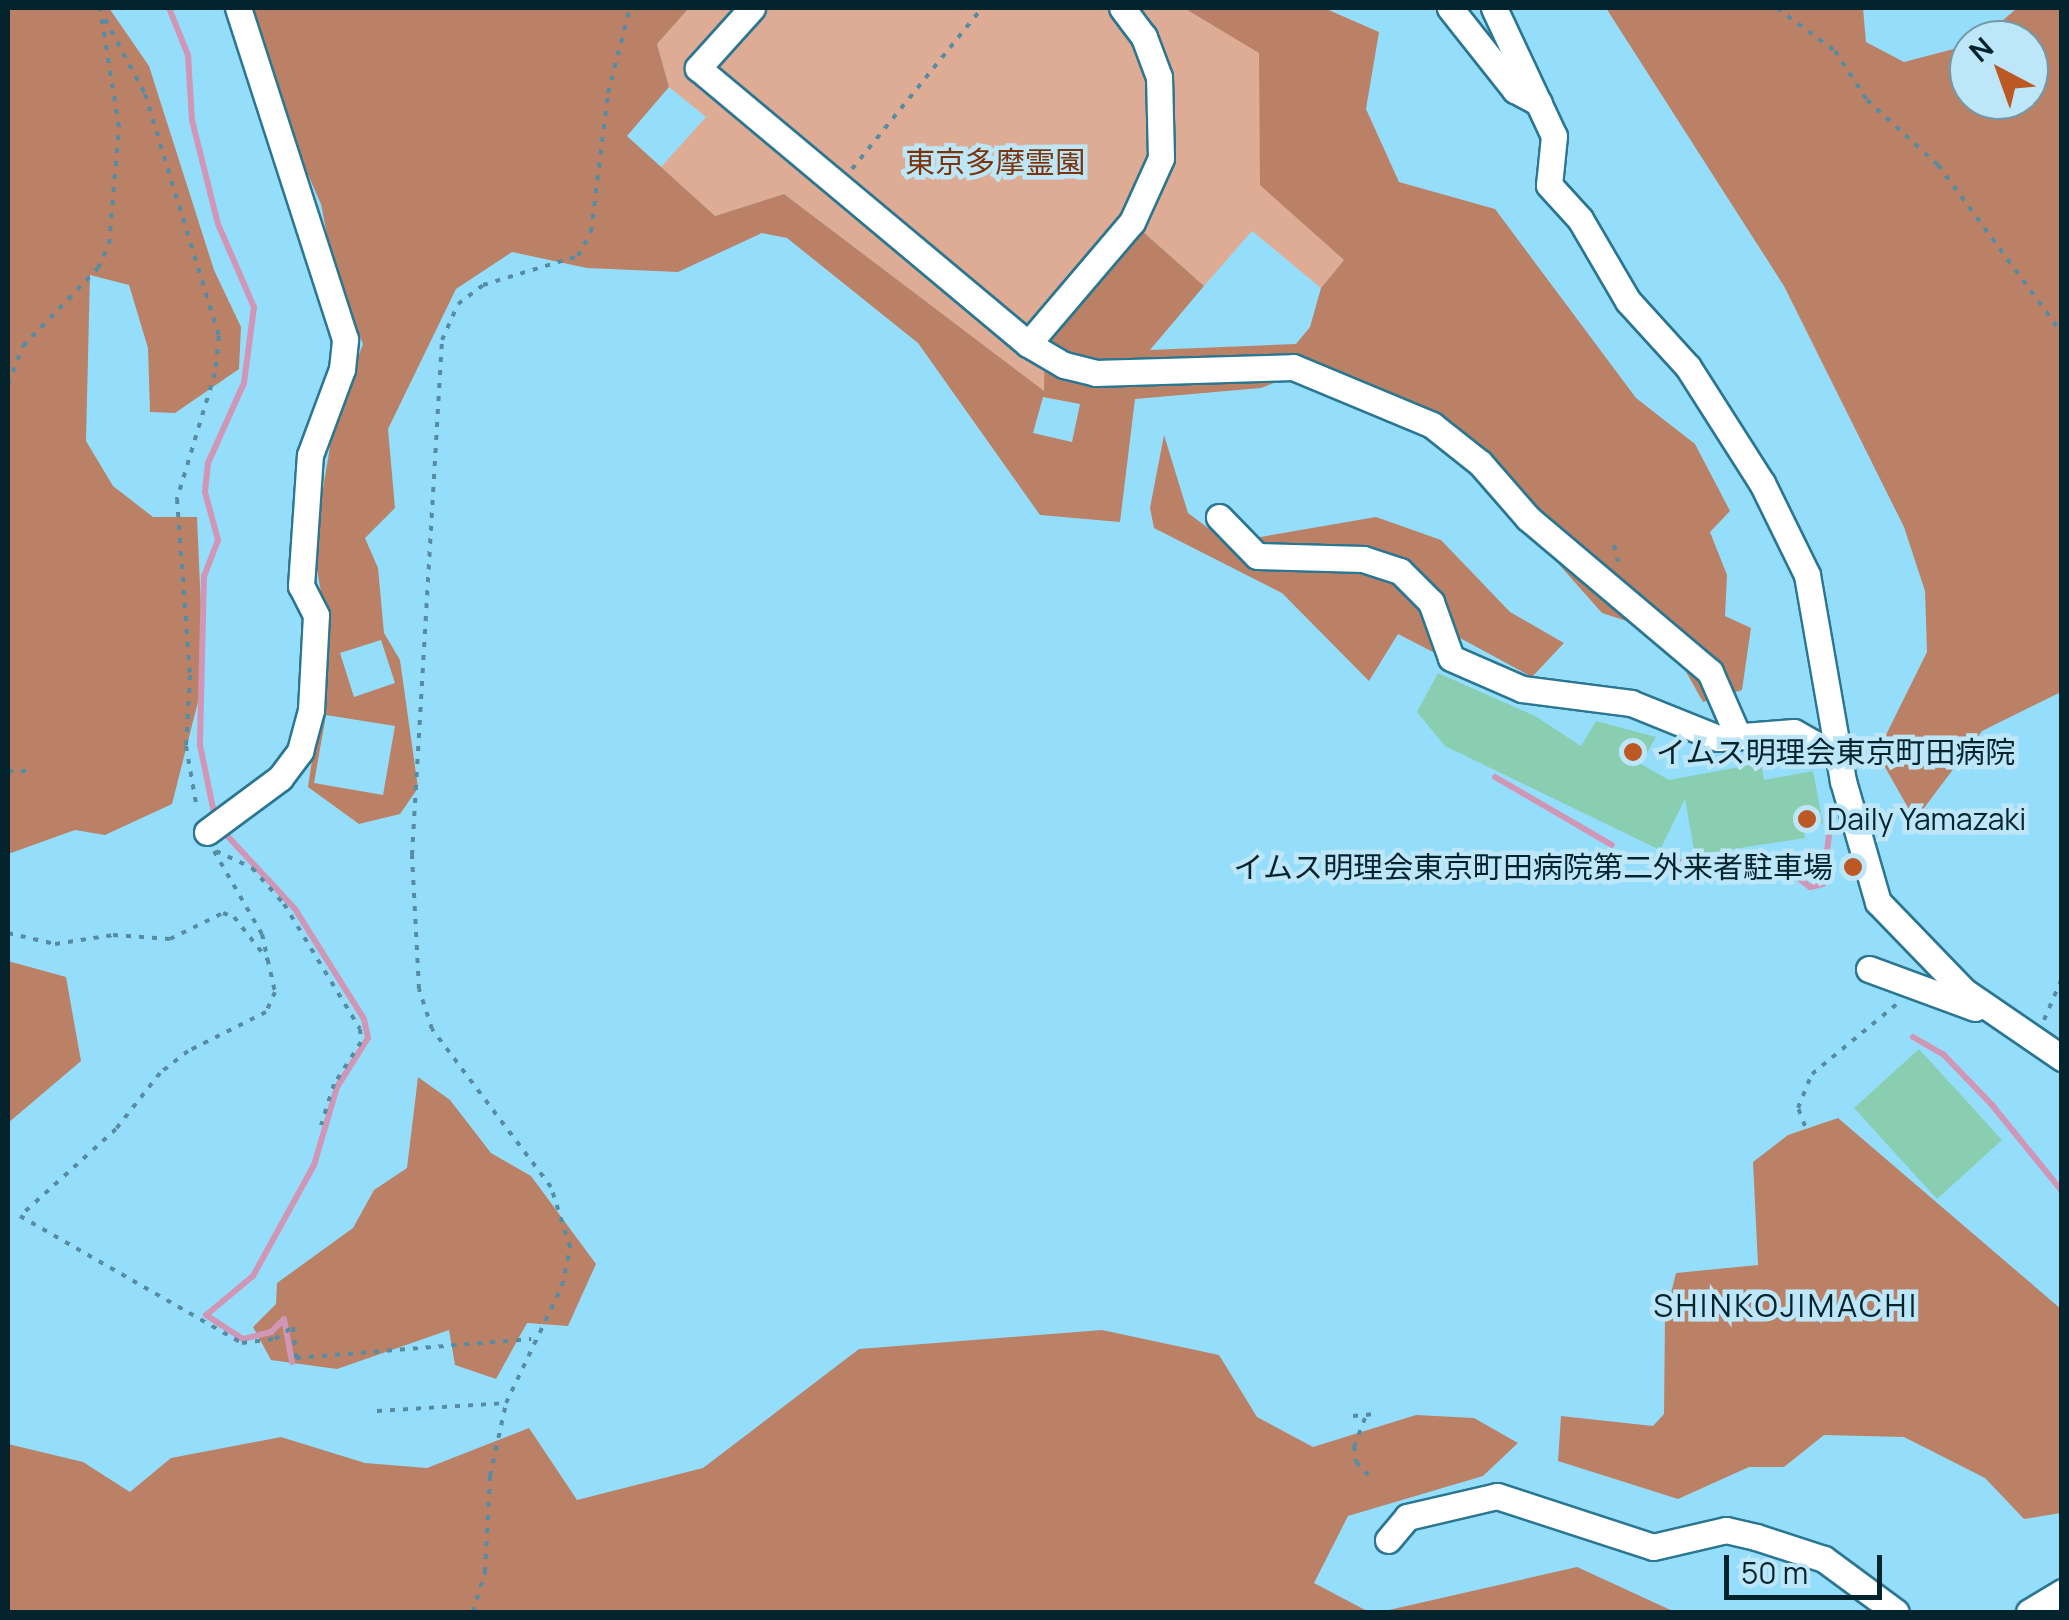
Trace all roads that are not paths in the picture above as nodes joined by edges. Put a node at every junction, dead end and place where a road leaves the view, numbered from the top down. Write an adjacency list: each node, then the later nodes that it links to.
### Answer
1 (238, 8): 11 (street)
2 (752, 8): 7 (street)
3 (1122, 8): 7 (street)
4 (1450, 8): 6 (street)
5 (1494, 8): 6 (street)
6 (1539, 103): 10 (street)
7 (1028, 344): 9 (street)
8 (1219, 517): 9 (street)
9 (1738, 736): 10 (street)
10 (1838, 757): 13 (street)
11 (206, 833)
12 (1869, 969): 13 (street)
13 (1995, 1014): 14 (street)
14 (2062, 1058)
15 (1388, 1540): 17 (street)
16 (2058, 1600): 18 (street)
17 (1896, 1612)
18 (2028, 1612)

